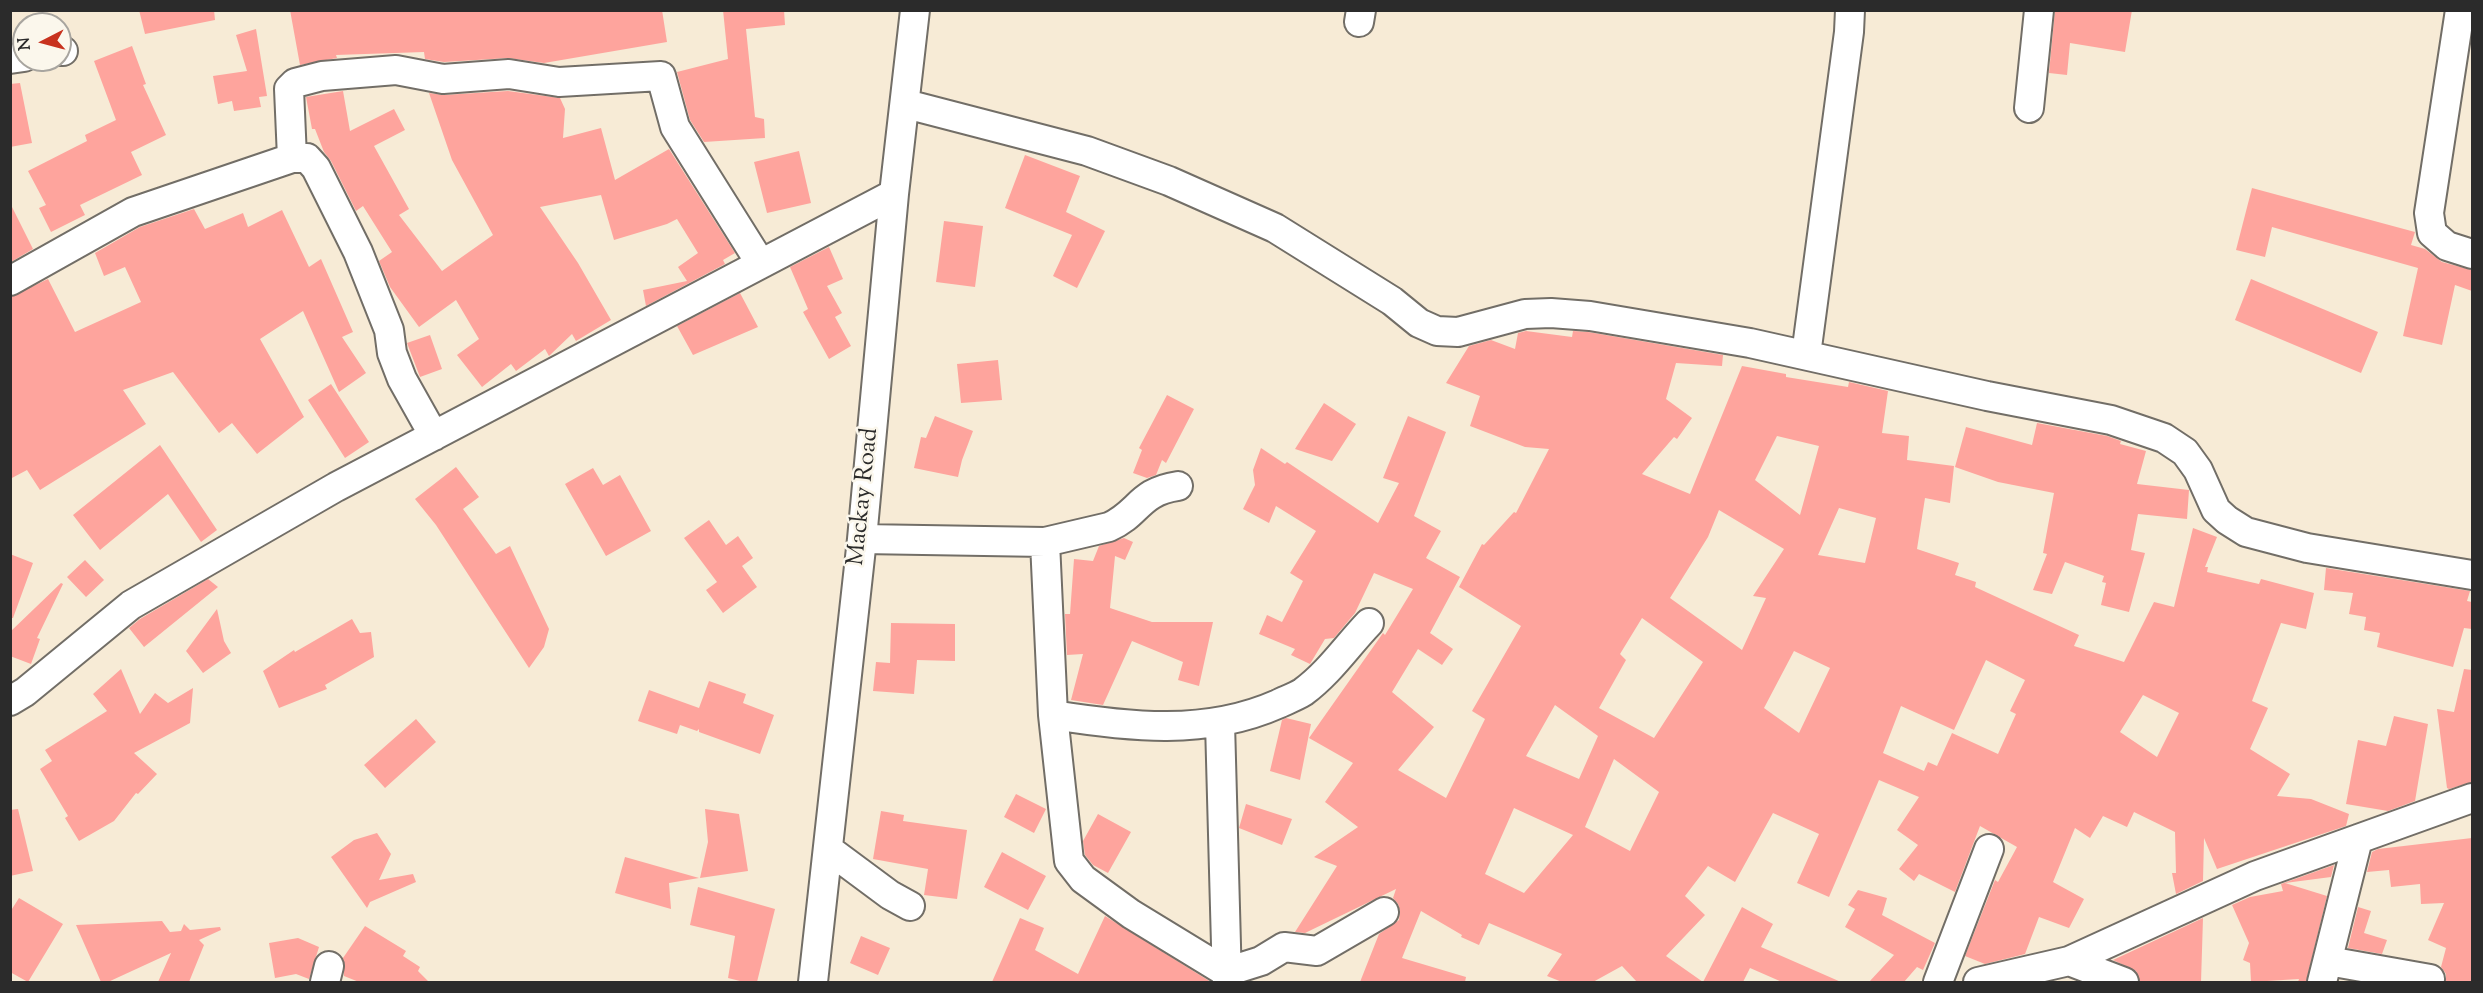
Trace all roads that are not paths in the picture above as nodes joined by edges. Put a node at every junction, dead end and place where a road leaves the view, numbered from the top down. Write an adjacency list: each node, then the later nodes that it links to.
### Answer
1 (915, 10): 5 (street, Mackay Road)
2 (1850, 10): 12 (street)
3 (2039, 10): 6 (street)
4 (2460, 10): 9 (street)
5 (906, 104): 8 (street, Mackay Road); 12 (street)
6 (2030, 108)
7 (292, 158): 10 (street); 11 (street); 13 (street)
8 (894, 194): 10 (street); 15 (street, Mackay Road)
9 (2472, 254)
10 (761, 264): 13 (street)
11 (10, 281)
12 (1806, 356): 17 (street)
13 (434, 436): 19 (street)
14 (1178, 486): 16 (street)
15 (862, 539): 16 (street); 24 (street, Mackay Road)
16 (1045, 542): 20 (street)
17 (2472, 575)
18 (1369, 623): 21 (street)
19 (10, 701)
20 (1053, 716): 21 (street); 30 (street)
21 (1220, 723): 30 (street)
22 (2472, 798): 23 (street)
23 (2358, 839): 28 (street); 29 (street)
24 (828, 849): 26 (street); 32 (street, Mackay Road)
25 (1989, 849): 33 (street)
26 (910, 906)
27 (1384, 912): 30 (street)
28 (2069, 961): 34 (street); 35 (street)
29 (2325, 972): 31 (street)
30 (1227, 977)
31 (2430, 979)
32 (813, 982)
33 (1938, 982)
34 (1978, 982)
35 (2124, 982)

